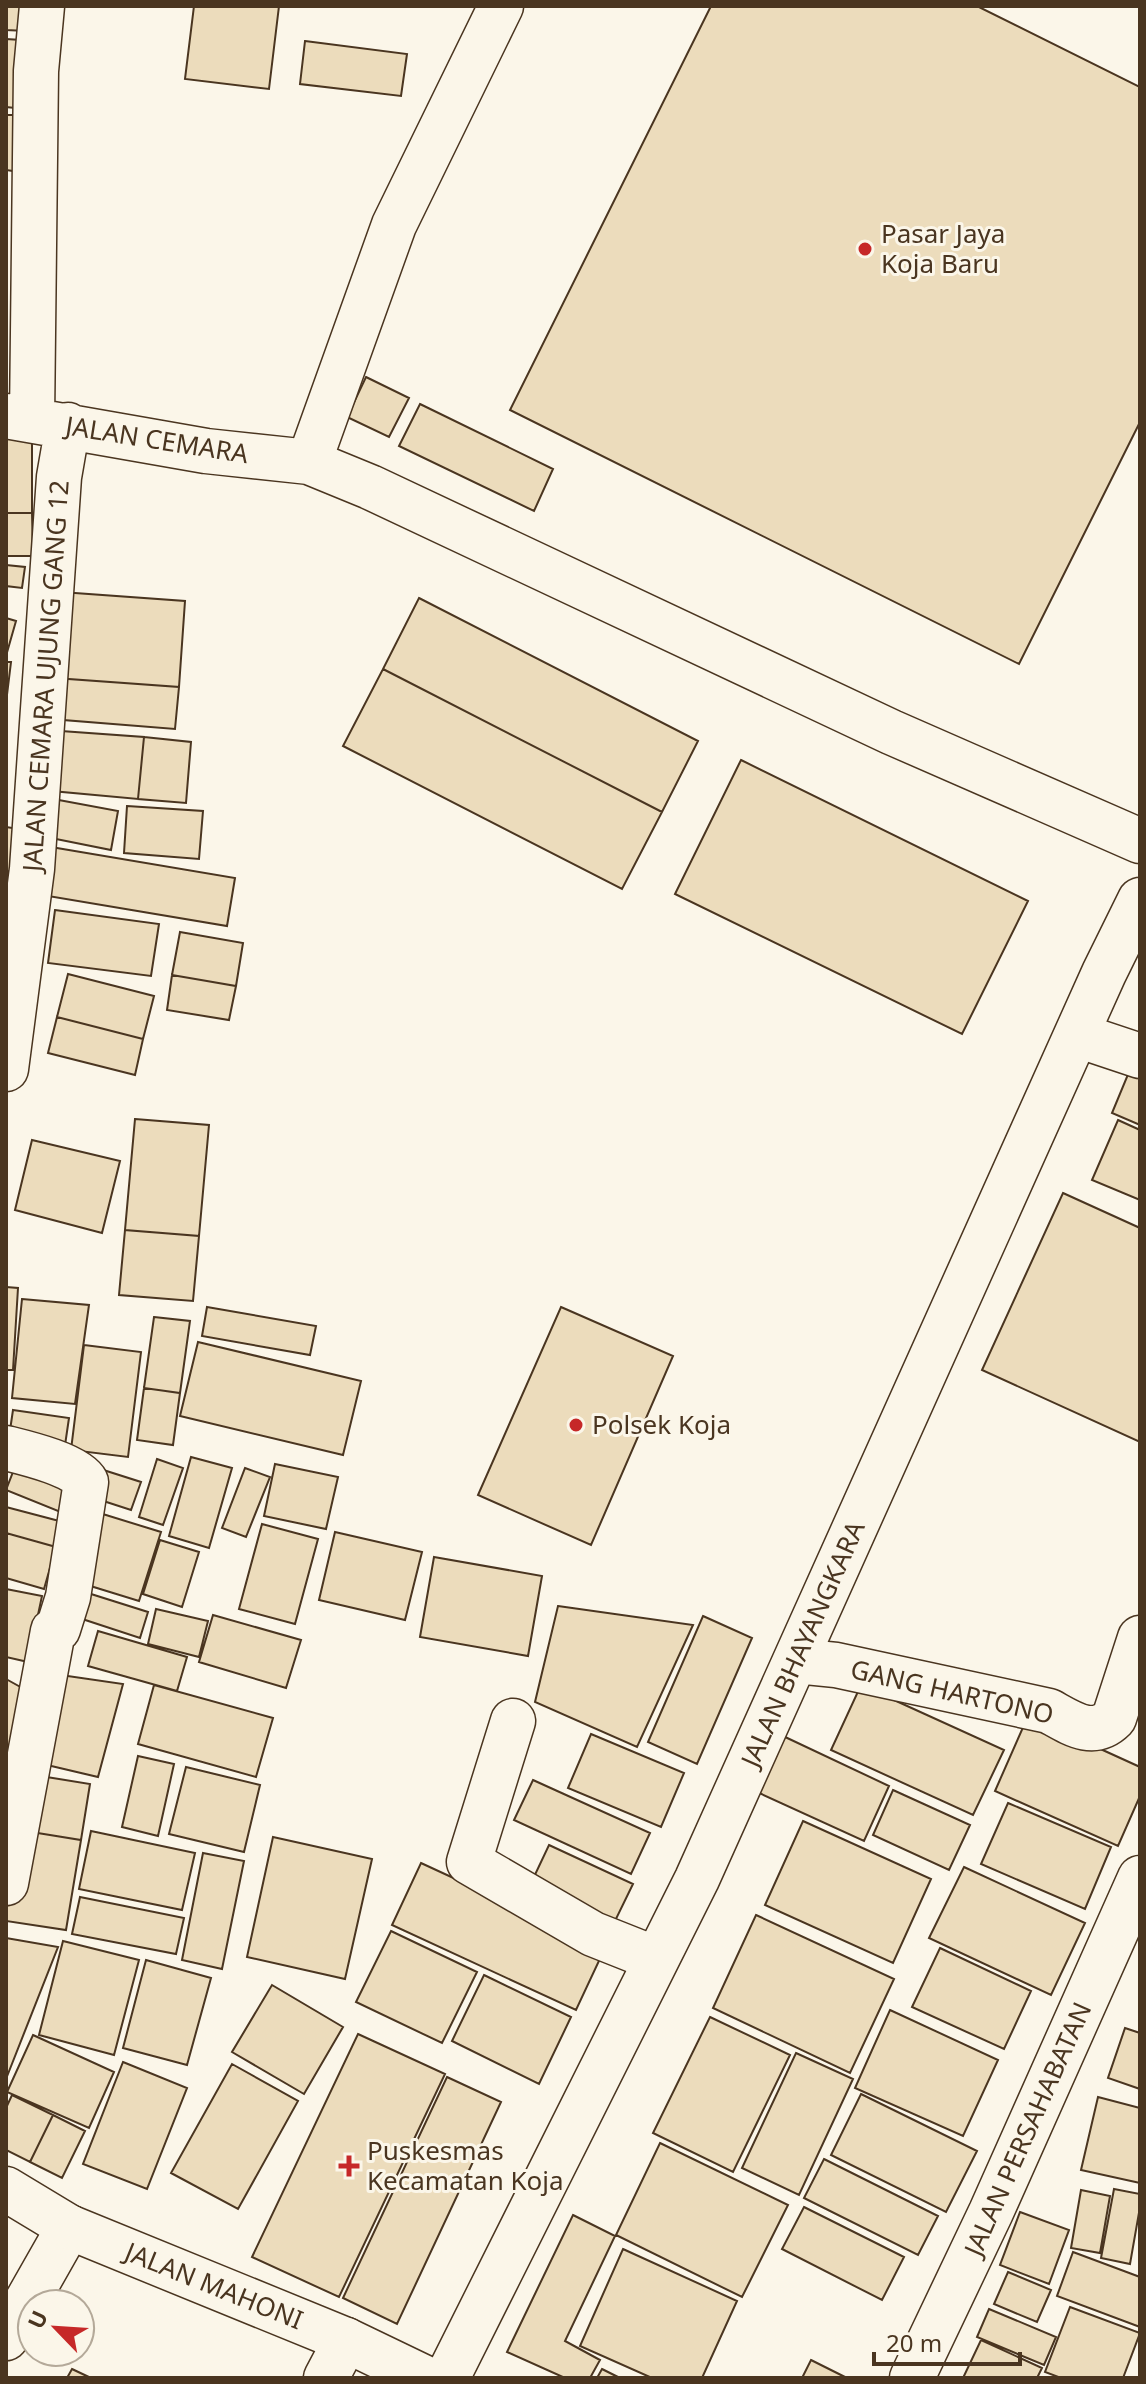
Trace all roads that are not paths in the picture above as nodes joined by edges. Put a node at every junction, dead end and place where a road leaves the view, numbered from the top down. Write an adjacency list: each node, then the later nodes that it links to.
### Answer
1 (42, 6): 3 (street, JALAN CEMARA UJUNG GANG 12)
2 (501, 6): 4 (street)
3 (35, 420): 4 (street, JALAN CEMARA); 9 (street, JALAN CEMARA UJUNG GANG 12)
4 (309, 462): 5 (street, JALAN CEMARA)
5 (1140, 841)
6 (1140, 900): 7 (street, JALAN BHAYANGKARA)
7 (1077, 1035): 8 (street); 12 (street, JALAN BHAYANGKARA)
8 (1140, 1056)
9 (6, 1069)
10 (6, 1448): 15 (street)
11 (1140, 1638): 12 (street, GANG HARTONO)
12 (796, 1661): 16 (street, JALAN BHAYANGKARA)
13 (513, 1721): 16 (street)
14 (1140, 1878): 24 (street, JALAN PERSAHABATAN)
15 (6, 1883)
16 (656, 1959): 23 (street, JALAN BHAYANGKARA)
17 (6, 2189): 18 (street, JALAN MAHONI)
18 (69, 2227): 19 (street); 20 (street, JALAN MAHONI)
19 (6, 2338)
20 (366, 2358): 21 (street); 22 (street, JALAN MAHONI)
21 (326, 2378)
22 (425, 2378)
23 (447, 2378)
24 (912, 2378)

